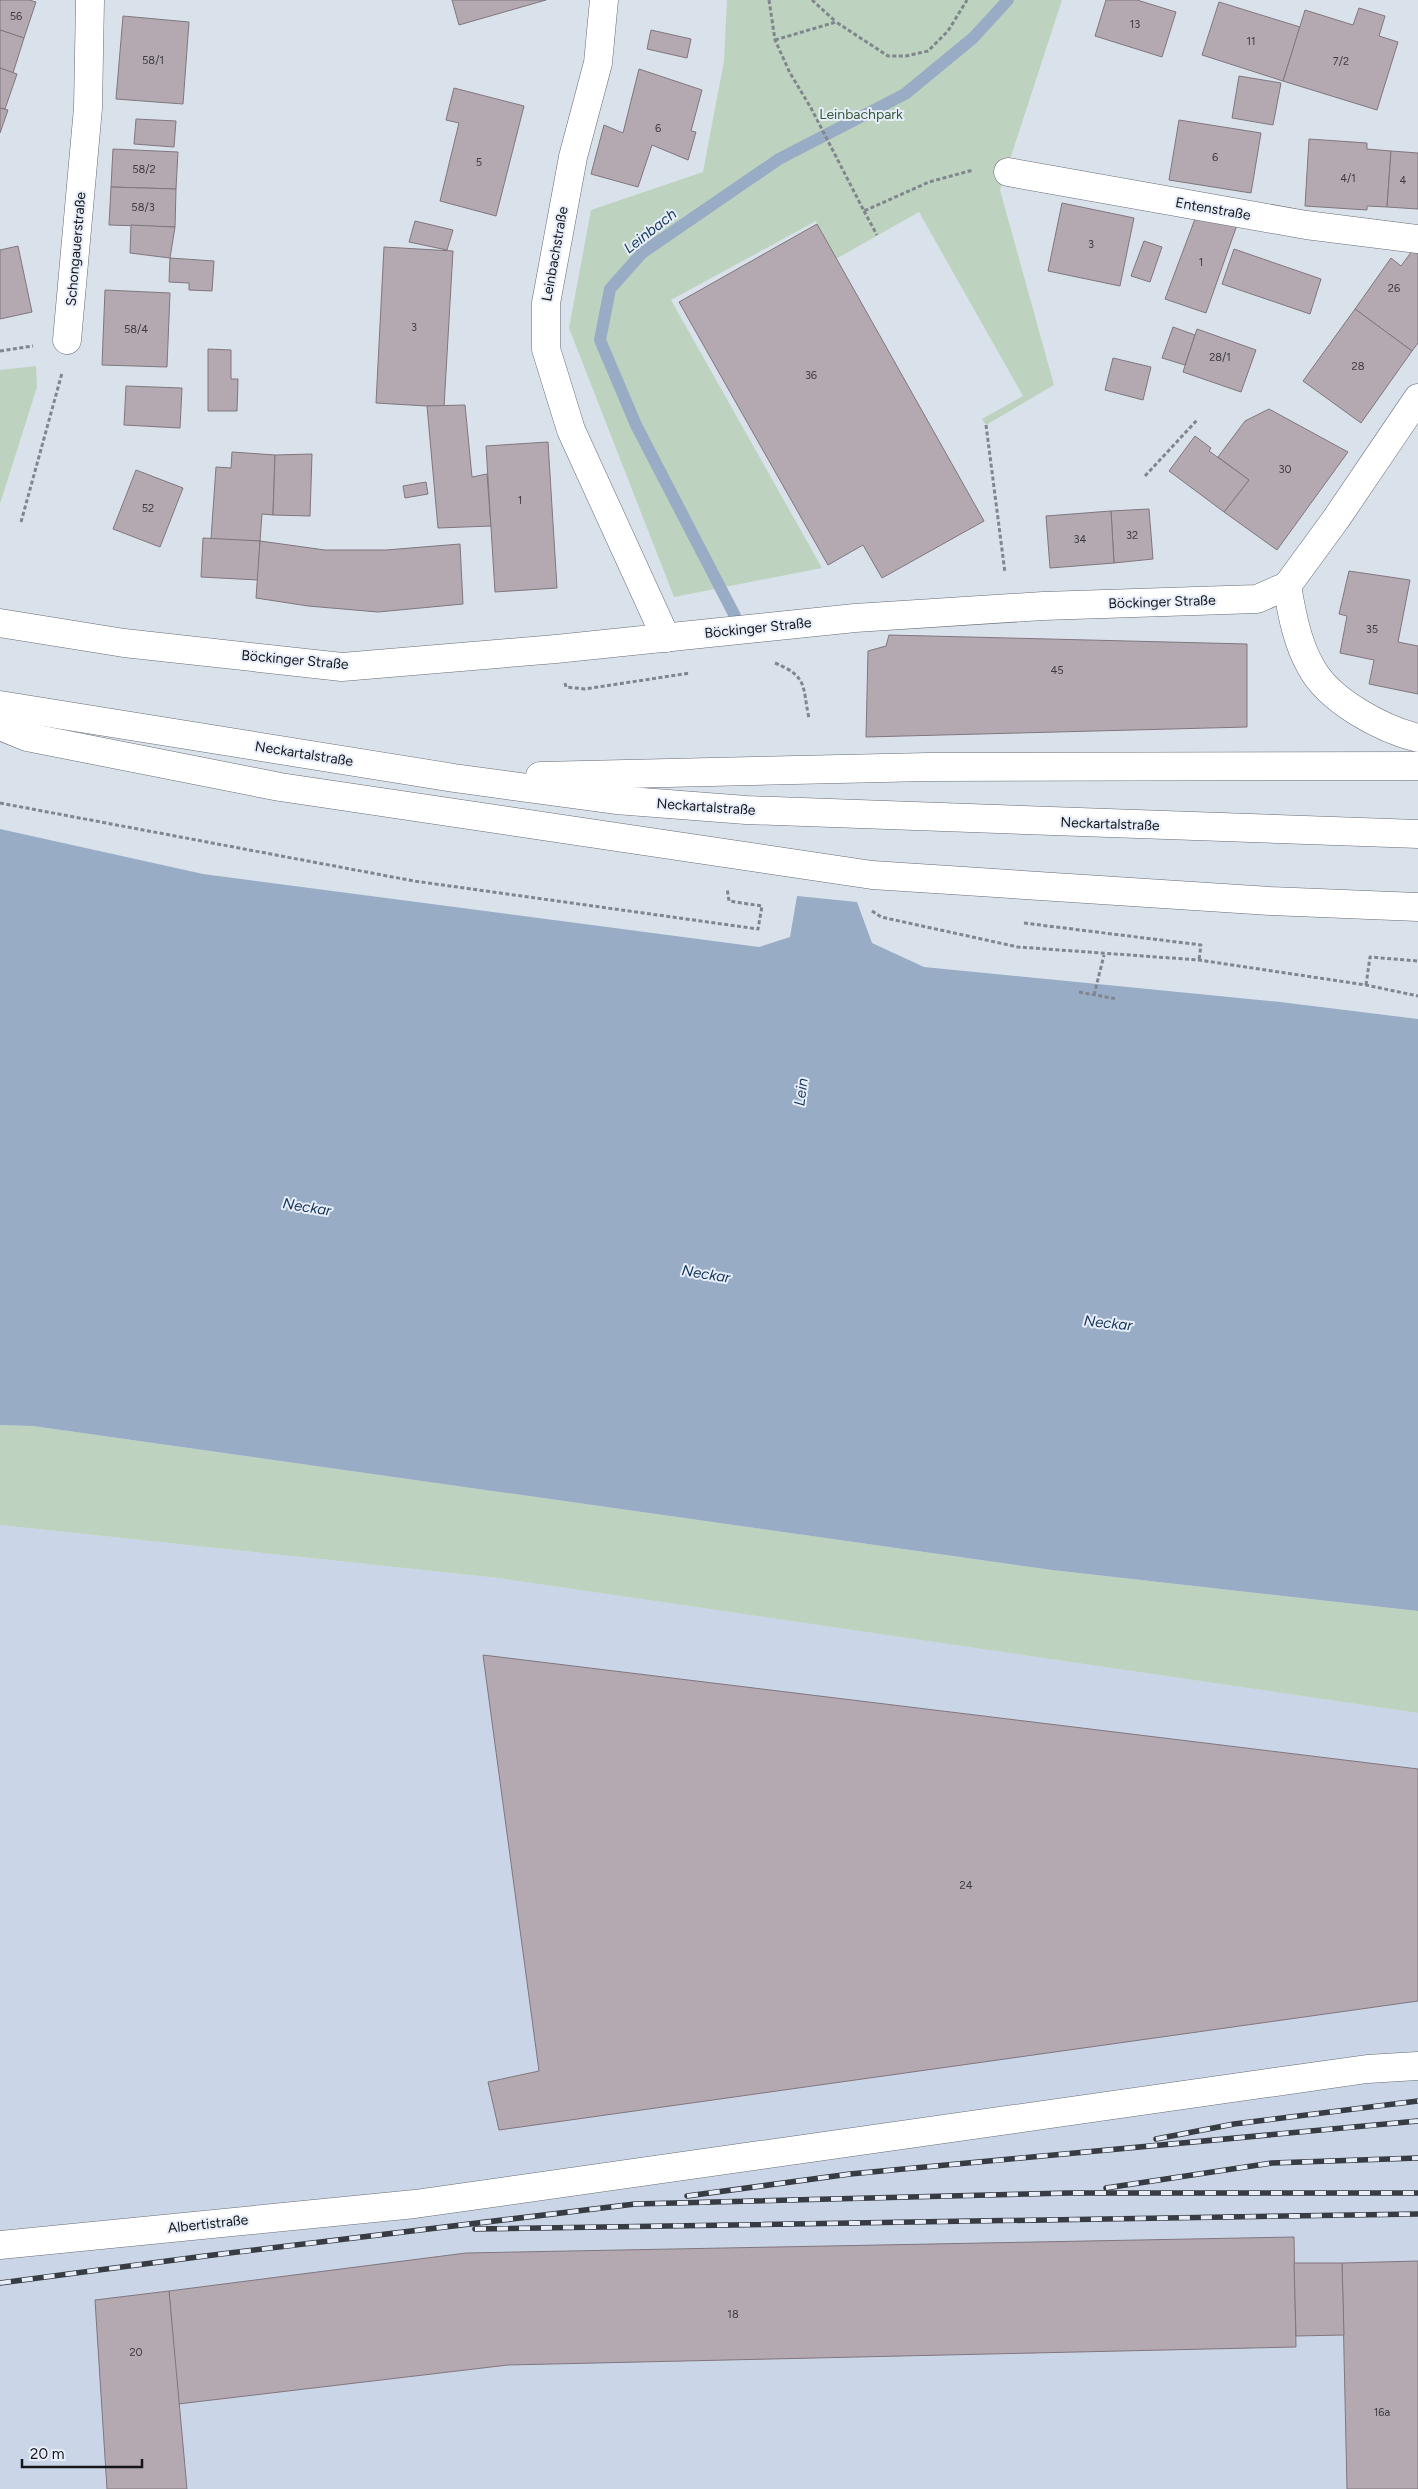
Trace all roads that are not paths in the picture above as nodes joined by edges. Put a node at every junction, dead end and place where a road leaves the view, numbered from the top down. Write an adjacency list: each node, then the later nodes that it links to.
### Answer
1 (90, 0): 5 (main road, Schongauerstraße)
2 (604, 0): 9 (main road, Leinbachstraße)
3 (1008, 172): 4 (main road, Entenstraße)
4 (1418, 238)
5 (67, 340)
6 (1418, 398): 7 (main road)
7 (1287, 586): 9 (main road, Böckinger Straße); 12 (main road)
8 (0, 623): 9 (main road, Böckinger Straße)
9 (666, 638)
10 (0, 705): 14 (main road, Neckartalstraße)
11 (0, 726): 16 (main road)
12 (1418, 738)
13 (1418, 766): 14 (main road)
14 (454, 778): 15 (main road, Neckartalstraße)
15 (1418, 834)
16 (1418, 907)
17 (1418, 2066): 18 (main road, Albertistraße)
18 (0, 2245)

